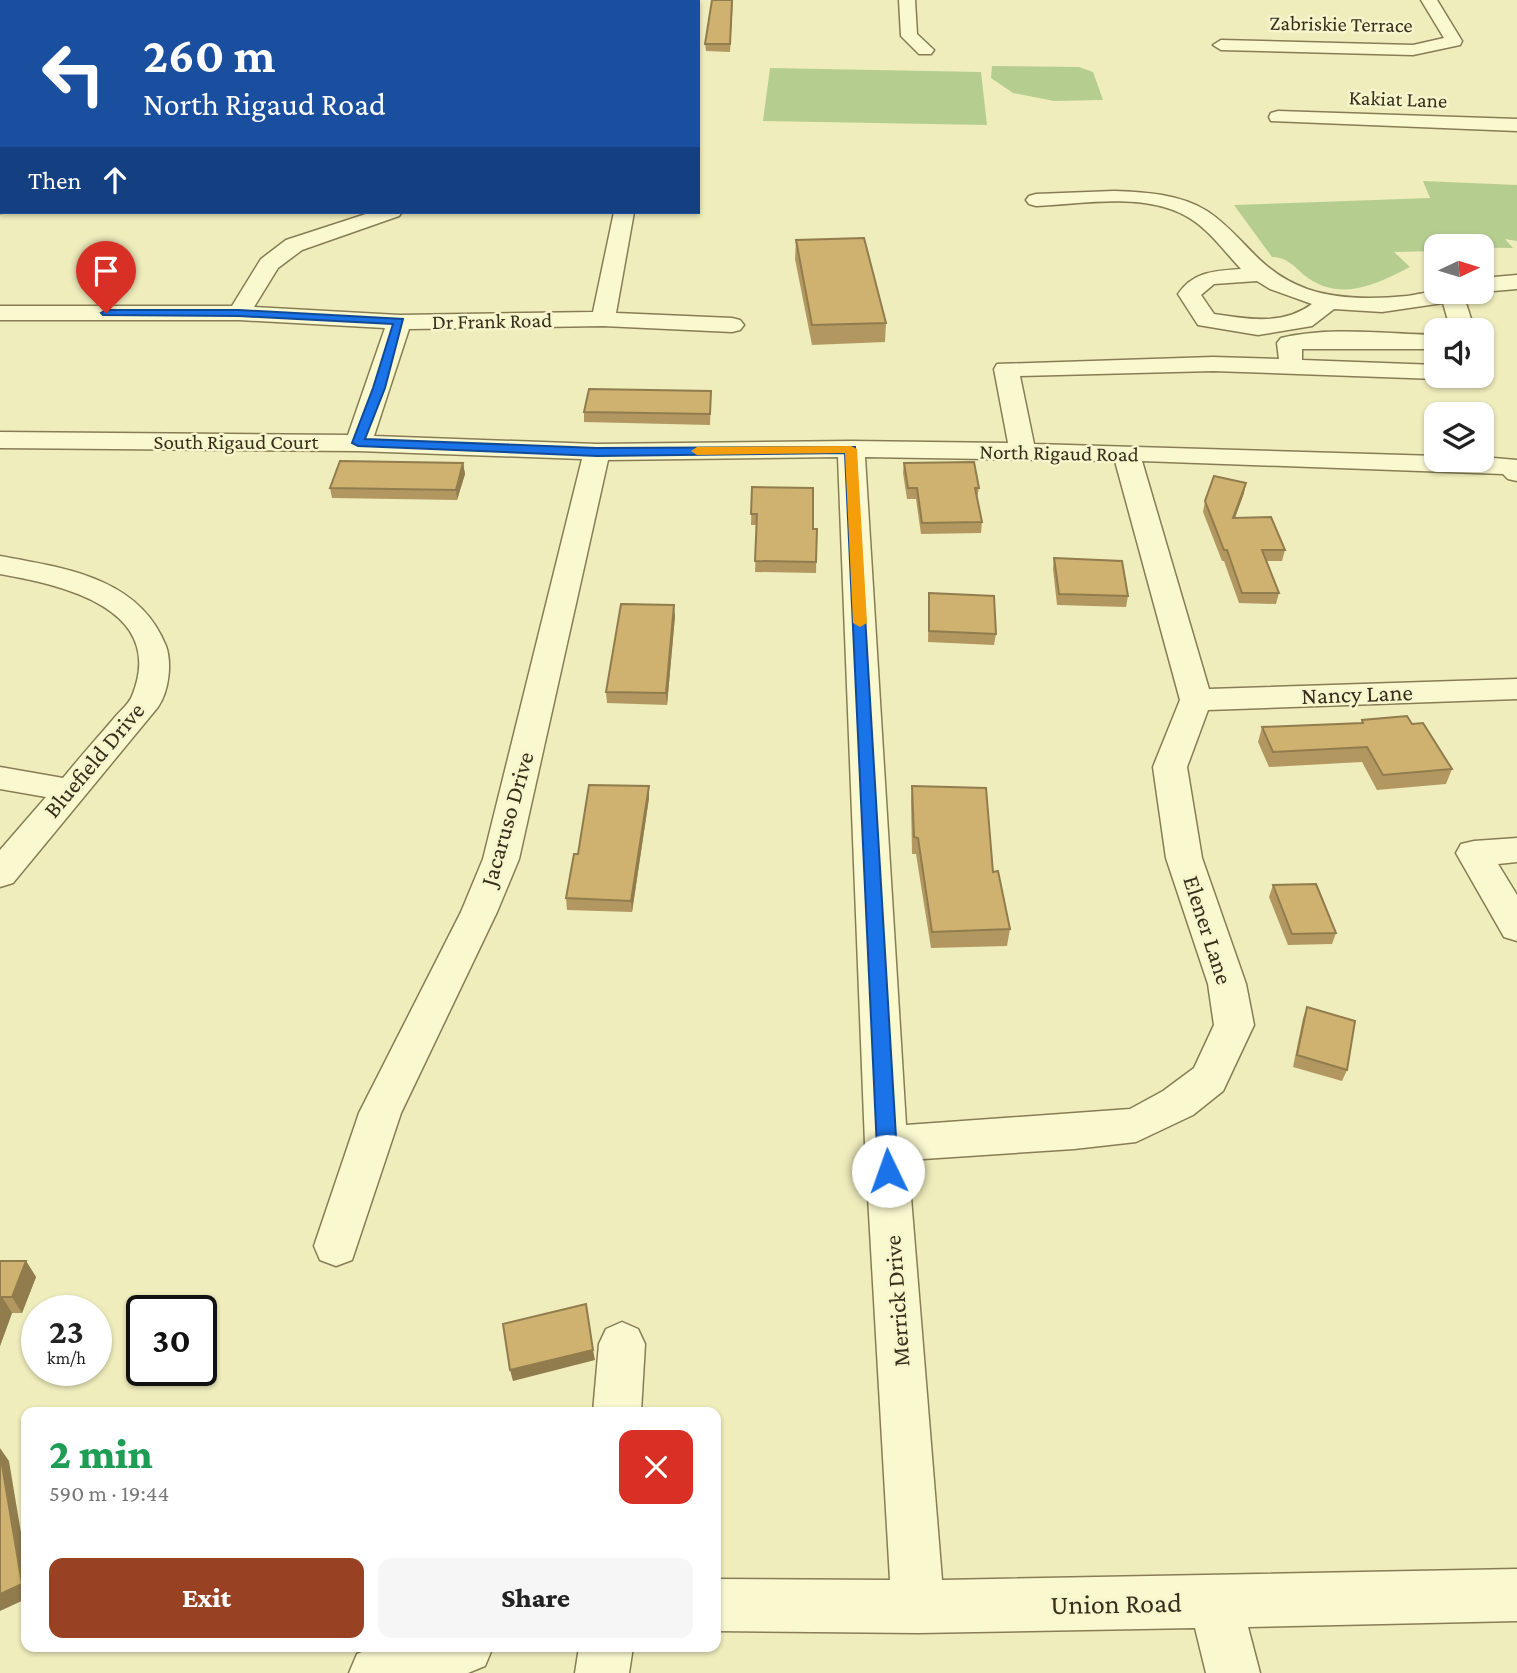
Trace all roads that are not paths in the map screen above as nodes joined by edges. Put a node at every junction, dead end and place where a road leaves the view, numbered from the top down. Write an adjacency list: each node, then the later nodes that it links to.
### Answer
1 (907, 0): 4 (street)
2 (1429, 0): 3 (street, Zabriskie Terrace)
3 (1221, 45)
4 (925, 50)
5 (1278, 117): 6 (street, Kakiat Lane)
6 (1517, 125)
7 (1036, 200): 10 (street)
8 (386, 214): 16 (street)
9 (624, 214): 17 (street)
10 (1259, 274): 14 (street); 14 (street)
11 (1517, 282): 12 (street)
12 (1494, 284)
13 (1424, 300): 14 (street)
14 (1330, 301)
15 (0, 313): 16 (street, Dr Frank Road)
16 (239, 313): 18 (street, Dr Frank Road)
17 (603, 319): 18 (street, Dr Frank Road); 19 (street, Dr Frank Road)
18 (399, 322): 24 (street)
19 (732, 325)
20 (1424, 342): 21 (street)
21 (1293, 367): 22 (street); 27 (street)
22 (1424, 372)
23 (0, 440): 24 (street, South Rigaud Court)
24 (358, 443): 26 (street, South Rigaud Court)
25 (851, 449): 26 (street, North Rigaud Road); 27 (street, North Rigaud Road); 38 (street, Merrick Drive)
26 (597, 452): 39 (street, Jacaruso Drive)
27 (1023, 452): 28 (street, North Rigaud Road)
28 (1126, 453): 29 (street, North Rigaud Road); 32 (street)
29 (1517, 473)
30 (0, 565): 34 (street, Bluefield Drive)
31 (1517, 689): 32 (street, Nancy Lane)
32 (1196, 699): 38 (street, Elener Lane)
33 (0, 778): 34 (street)
34 (68, 790): 36 (street, Bluefield Drive)
35 (1517, 850): 37 (street)
36 (0, 874)
37 (1515, 919)
38 (886, 1144): 45 (street, Merrick Drive)
39 (336, 1246)
40 (622, 1344): 41 (street)
41 (617, 1407)
42 (1517, 1595): 43 (street, Union Road)
43 (1215, 1601): 45 (street, Union Road); 50 (street)
44 (721, 1605): 45 (street, Union Road)
45 (918, 1607)
46 (449, 1652): 48 (street)
47 (605, 1652): 49 (street)
48 (376, 1673)
49 (602, 1673)
50 (1233, 1673)

